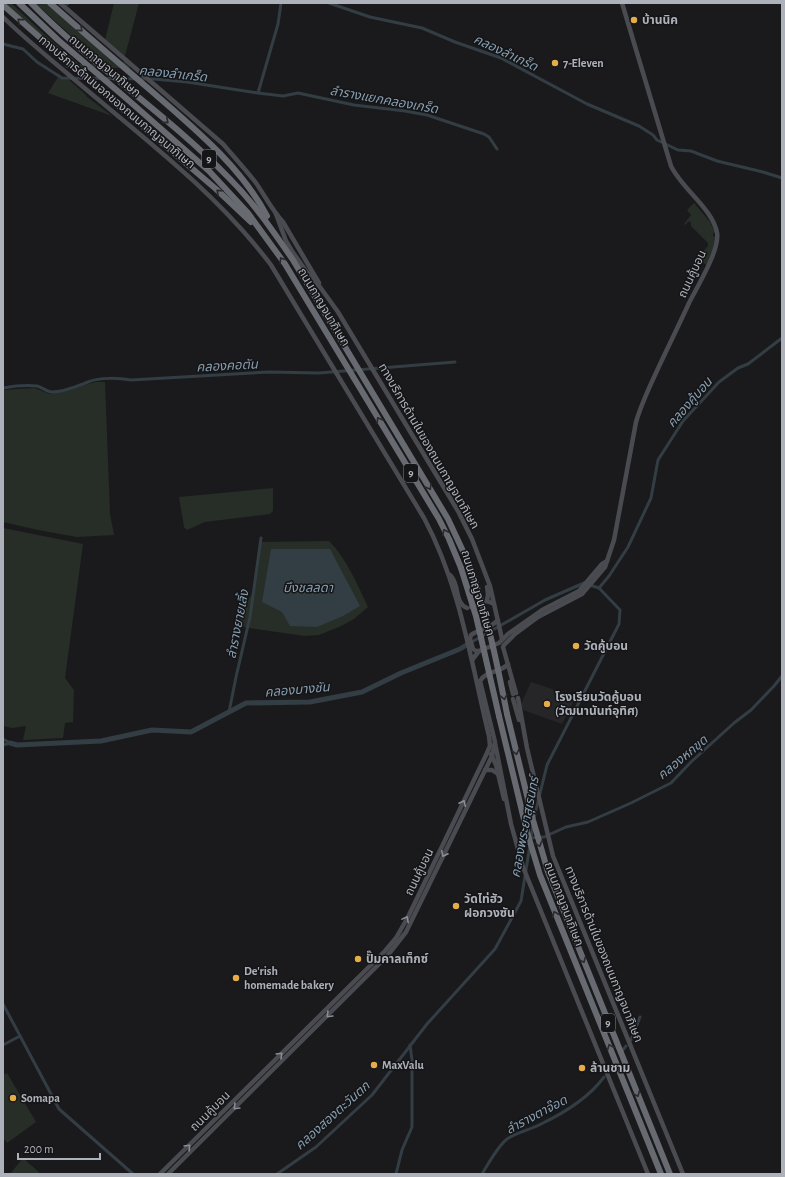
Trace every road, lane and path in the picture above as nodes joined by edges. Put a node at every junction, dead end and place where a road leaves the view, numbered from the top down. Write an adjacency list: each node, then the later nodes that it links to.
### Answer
1 (19, 3): 9 (highway, ถนนกาญจนาภิเษก / 9)
2 (30, 3): 10 (highway, ถนนกาญจนาภิเษก / 9, one-way to 10)
3 (50, 3): 10 (highway, one-way to 10)
4 (60, 3): 8 (main road, ทางบริการด้านในของถนนกาญจนาภิเษก)
5 (622, 3): 16 (main road, ถนนคู้บอน)
6 (3, 5): 9 (highway, one-way to 6)
7 (3, 17): 14 (main road, ทางบริการด้านนอกของถนนกาญจนาภิเษก)
8 (276, 214): 11 (main road, ทางบริการด้านในของถนนกาญจนาภิเษก); 12 (main road, ทางบริการด้านในของถนนกาญจนาภิเษก)
9 (259, 227): 47 (highway, ถนนกาญจนาภิเษก / 9, one-way to 9, bridge)
10 (274, 230): 48 (highway, ถนนกาญจนาภิเษก / 9, one-way to 48, bridge)
11 (293, 238): 12 (main road); 13 (main road, ทางบริการด้านในของถนนกาญจนาภิเษก)
12 (286, 241): 13 (main road, ทางบริการด้านในของถนนกาญจนาภิเษก)
13 (320, 287): 15 (main road, ทางบริการด้านในของถนนกาญจนาภิเษก)
14 (449, 574): 19 (main road); 20 (main road, ทางบริการด้านนอกของถนนกาญจนาภิเษก)
15 (487, 580): 17 (main road); 18 (main road, ทางบริการด้านในของถนนกาญจนาภิเษก)
16 (585, 588): 25 (main road, ถนนคู้บอน); 26 (main road, ถนนคู้บอน)
17 (487, 601): 18 (main road); 19 (main road)
18 (494, 604): 21 (main road, ทางบริการด้านในของถนนกาญจนาภิเษก)
19 (467, 608): 20 (main road)
20 (461, 615): 22 (main road, ทางบริการด้านนอกของถนนกาญจนาภิเษก)
21 (498, 623): 23 (main road); 25 (main road, ทางบริการด้านในของถนนกาญจนาภิเษก)
22 (464, 627): 23 (main road); 24 (main road, ทางบริการด้านนอกของถนนกาญจนาภิเษก)
23 (476, 632): 24 (main road)
24 (469, 640): 27 (main road, ทางบริการด้านนอกของถนนกาญจนาภิเษก)
25 (501, 640): 26 (main road); 28 (main road, ถนนคู้บอน)
26 (503, 647): 30 (main road)
27 (471, 648): 28 (main road); 29 (main road, ทางบริการด้านนอกของถนนกาญจนาภิเษก)
28 (479, 651): 29 (main road, ถนนคู้บอน)
29 (472, 660): 32 (main road, ถนนคู้บอน)
30 (508, 664): 31 (main road); 34 (main road, ทางบริการด้านในของถนนกาญจนาภิเษก)
31 (505, 668): 33 (main road); 34 (main road, ทางบริการด้านในของถนนกาญจนาภิเษก)
32 (475, 672): 33 (main road); 36 (main road, ถนนคู้บอน)
33 (483, 676): 35 (main road, ถนนคู้บอน)
34 (515, 696): 49 (main road, ทางบริการด้านในของถนนกาญจนาภิเษก)
35 (494, 742): 37 (main road, ถนนคู้บอน); 39 (main road)
36 (489, 749): 37 (main road); 38 (main road, ถนนคู้บอน)
37 (492, 756): 38 (main road); 39 (main road); 40 (main road, ถนนคู้บอน); 41 (main road)
38 (484, 760): 43 (main road, ถนนคู้บอน, one-way to 38)
39 (499, 762): 42 (main road)
40 (485, 770): 41 (main road); 43 (main road, ถนนคู้บอน, one-way to 43)
41 (498, 774): 42 (main road)
42 (507, 803): 46 (main road)
43 (357, 983): 44 (main road, ถนนคู้บอน, one-way to 43); 45 (main road, ถนนคู้บอน, one-way to 45)
44 (160, 1174)
45 (168, 1174)
46 (648, 1174)
47 (661, 1174)
48 (670, 1174)
49 (683, 1174)

